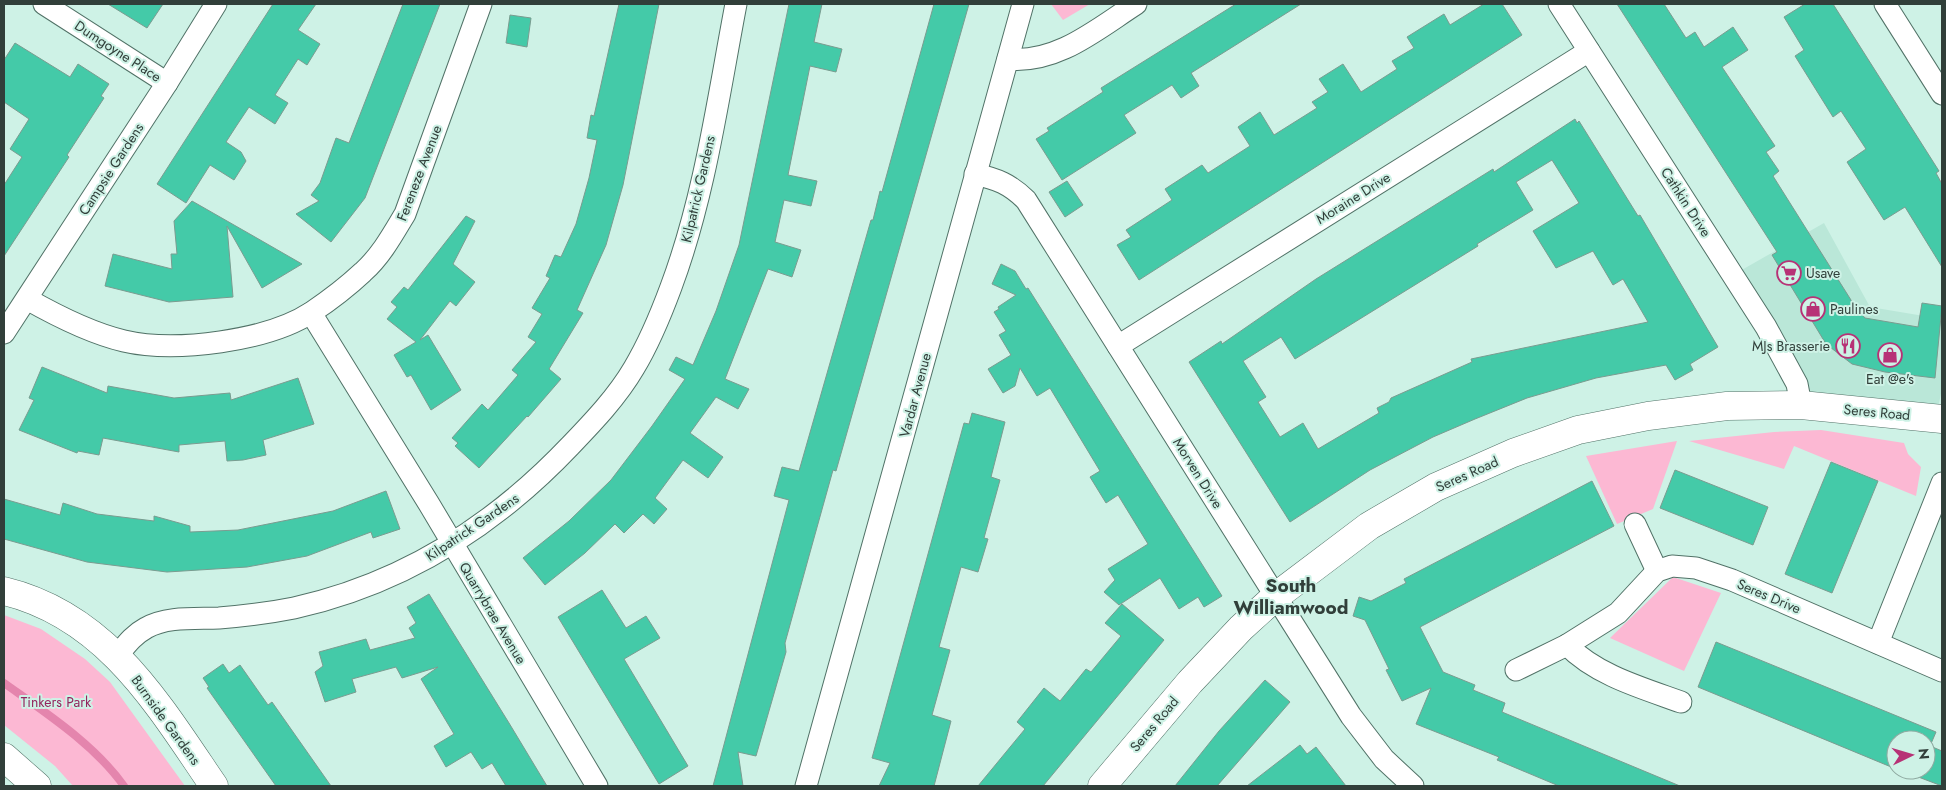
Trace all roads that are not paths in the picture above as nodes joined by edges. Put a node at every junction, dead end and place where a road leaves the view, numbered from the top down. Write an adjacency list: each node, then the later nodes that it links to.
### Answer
1 (44, 4): 11 (street, Dumgoyne Place)
2 (216, 4): 11 (street, Campsie Gardens)
3 (481, 4): 15 (street, Fereneze Avenue)
4 (736, 4): 22 (street, Kilpatrick Gardens)
5 (1024, 4): 10 (street, Vardar Avenue)
6 (1136, 4): 10 (street)
7 (1559, 4): 9 (street, Cathkin Drive)
8 (1885, 4): 12 (street)
9 (1589, 51): 17 (street, Moraine Drive); 18 (street, Cathkin Drive)
10 (1008, 59): 13 (street, Vardar Avenue)
11 (167, 83): 14 (street, Campsie Gardens)
12 (1942, 94)
13 (975, 174): 17 (street, Morven Drive); 36 (street, Vardar Avenue)
14 (27, 299): 15 (street, Fereneze Avenue); 16 (street, Campsie Gardens)
15 (311, 313): 22 (street, Quarrybrae Avenue)
16 (4, 333)
17 (1118, 346): 25 (street, Morven Drive)
18 (1801, 405): 19 (street, Seres Road); 25 (street, Seres Road)
19 (1942, 419)
20 (1942, 483): 26 (street)
21 (1636, 524): 23 (street)
22 (452, 543): 28 (street, Kilpatrick Gardens); 35 (street, Quarrybrae Avenue)
23 (1657, 571): 26 (street, Seres Drive); 27 (street)
24 (4, 591): 28 (street)
25 (1275, 597): 37 (street, Seres Road); 38 (street, Morven Drive)
26 (1878, 643): 30 (street, Seres Drive)
27 (1567, 645): 29 (street); 31 (street)
28 (117, 656): 34 (street, Burnside Gardens)
29 (1516, 670)
30 (1942, 671)
31 (1681, 702)
32 (4, 756): 33 (street)
33 (38, 786)
34 (214, 786)
35 (597, 786)
36 (806, 786)
37 (1102, 786)
38 (1413, 786)

